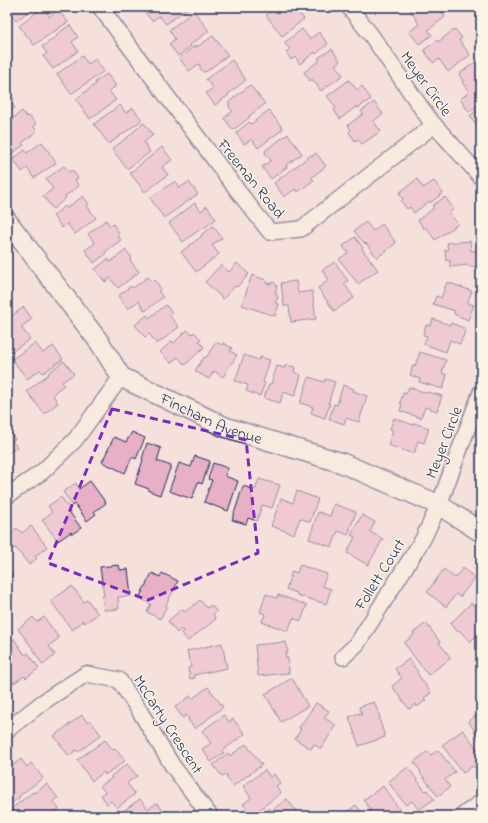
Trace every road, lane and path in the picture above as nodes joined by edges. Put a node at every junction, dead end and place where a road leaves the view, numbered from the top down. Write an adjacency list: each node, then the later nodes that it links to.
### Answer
1 (100, 7): 3 (street, Freeman Road)
2 (349, 7): 3 (street, Meyer Circle)
3 (434, 125): 4 (street, Meyer Circle)
4 (481, 177)
5 (7, 221): 6 (street)
6 (121, 377): 8 (street); 9 (street, Fincham Avenue)
7 (481, 392): 9 (street, Meyer Circle)
8 (7, 496)
9 (439, 505): 10 (street, Fincham Avenue); 11 (street, Follett Court)
10 (481, 532)
11 (343, 657)
12 (7, 730): 14 (street, McCarty Crescent)
13 (481, 802): 15 (street)
14 (210, 816)
15 (462, 816)

